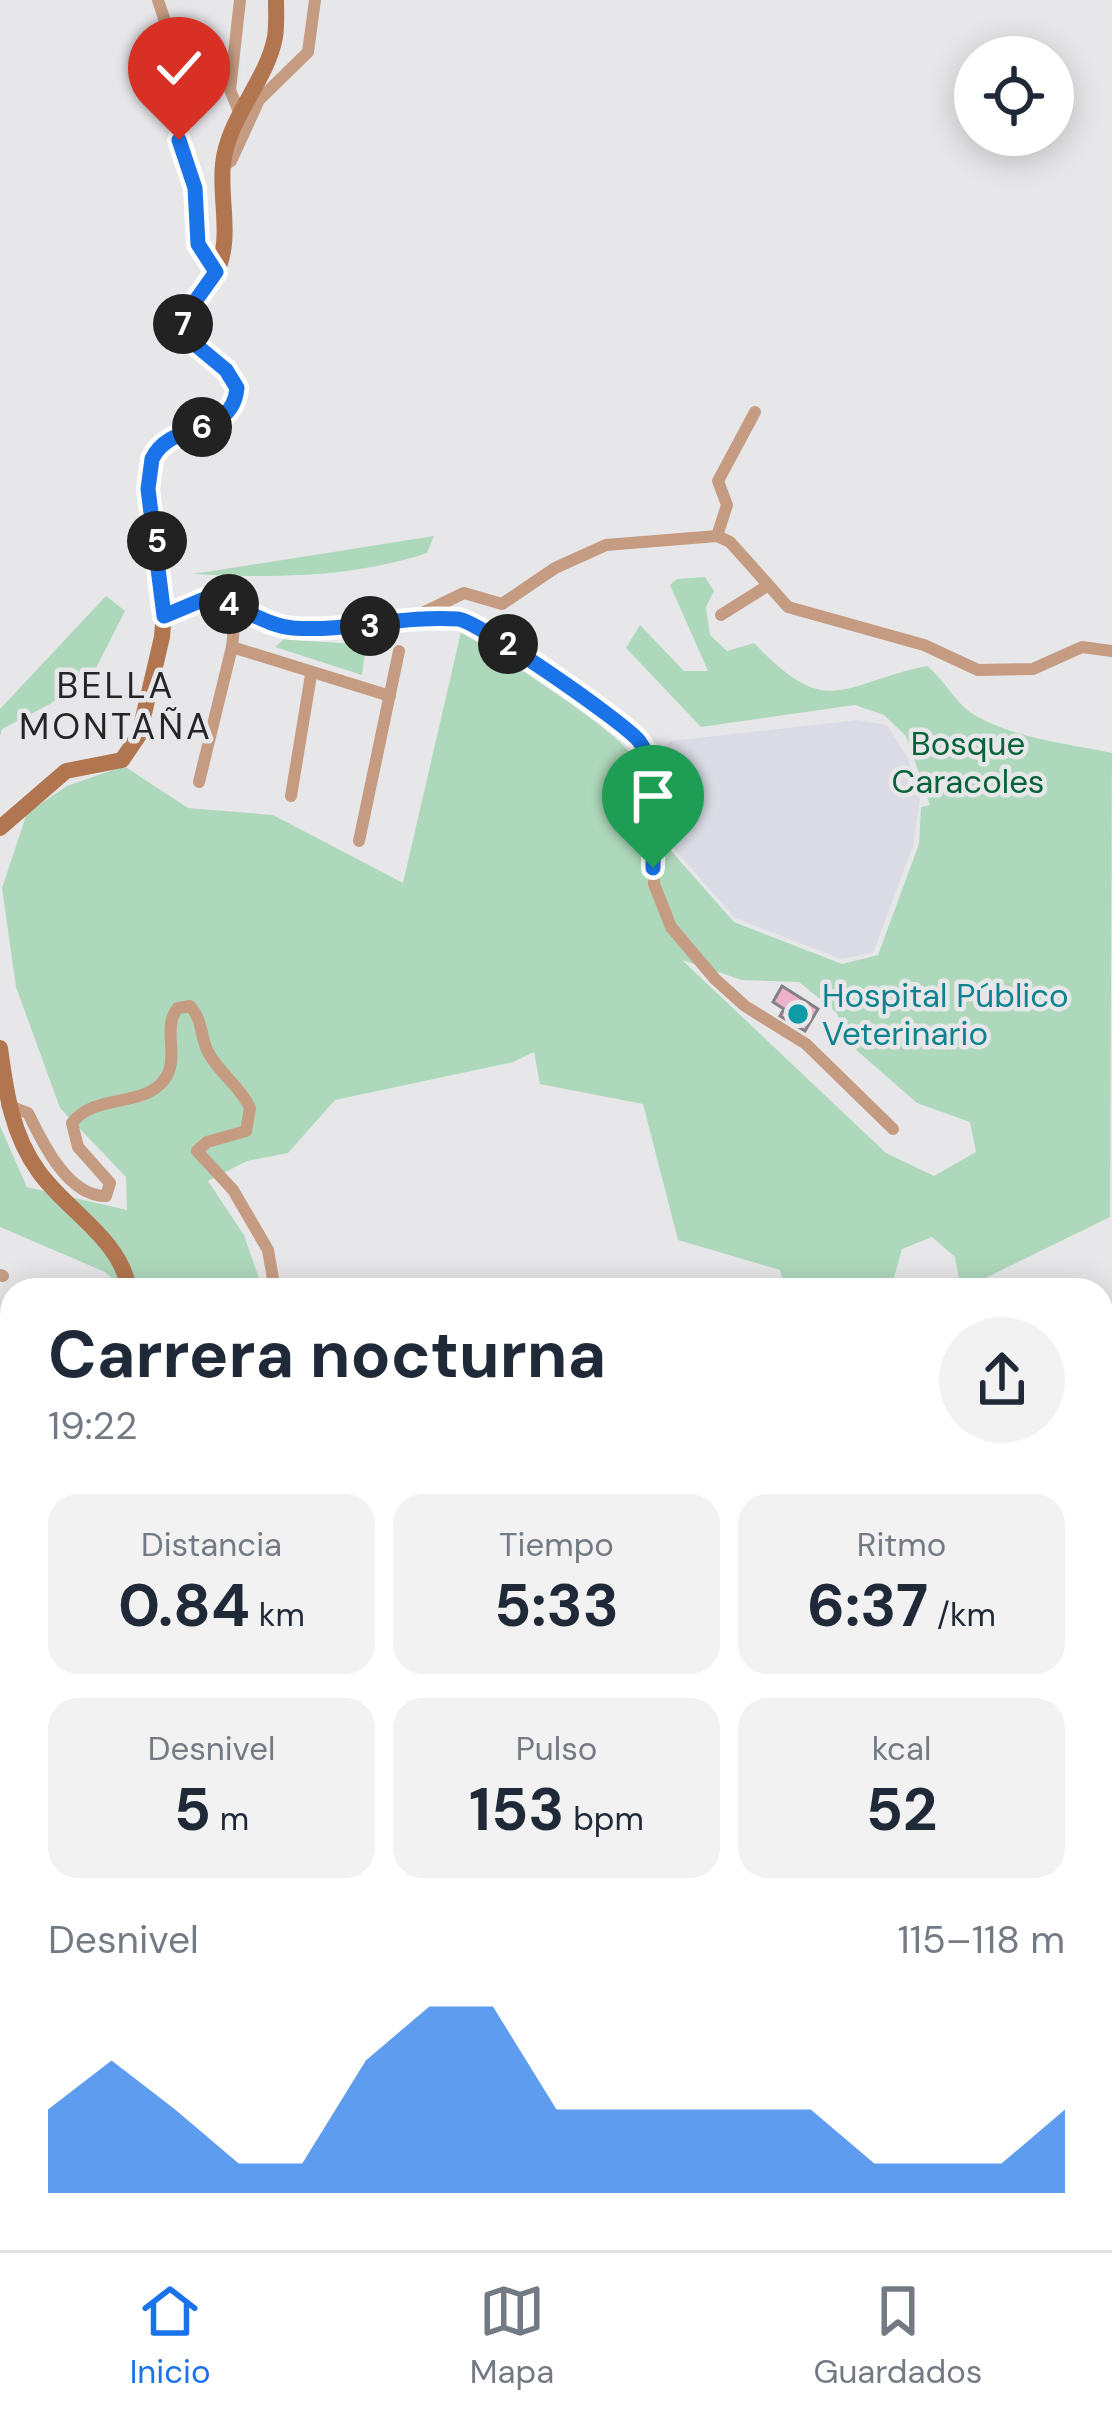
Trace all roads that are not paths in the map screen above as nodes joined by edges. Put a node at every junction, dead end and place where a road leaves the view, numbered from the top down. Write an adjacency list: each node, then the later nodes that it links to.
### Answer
1 (158, 0): 7 (street)
2 (240, 0): 5 (street)
3 (276, 0): 5 (main road)
4 (315, 0): 6 (street)
5 (240, 114): 6 (main road)
6 (222, 166): 7 (main road)
7 (216, 272): 13 (main road)
8 (754, 412): 9 (street)
9 (717, 536): 10 (street); 14 (street)
10 (767, 586): 12 (street); 17 (street)
11 (236, 607): 13 (street); 14 (street); 15 (street)
12 (721, 615)
13 (164, 616): 22 (main road)
14 (404, 623): 26 (street)
15 (232, 647): 18 (street); 20 (street)
16 (399, 650): 19 (street)
17 (1112, 651)
18 (311, 675): 19 (street); 21 (street)
19 (390, 696): 23 (street)
20 (199, 782)
21 (291, 796)
22 (0, 828)
23 (359, 841)
24 (0, 1048): 25 (main road)
25 (4, 1106): 27 (main road); 28 (street)
26 (893, 1129)
27 (126, 1278)
28 (273, 1278)

